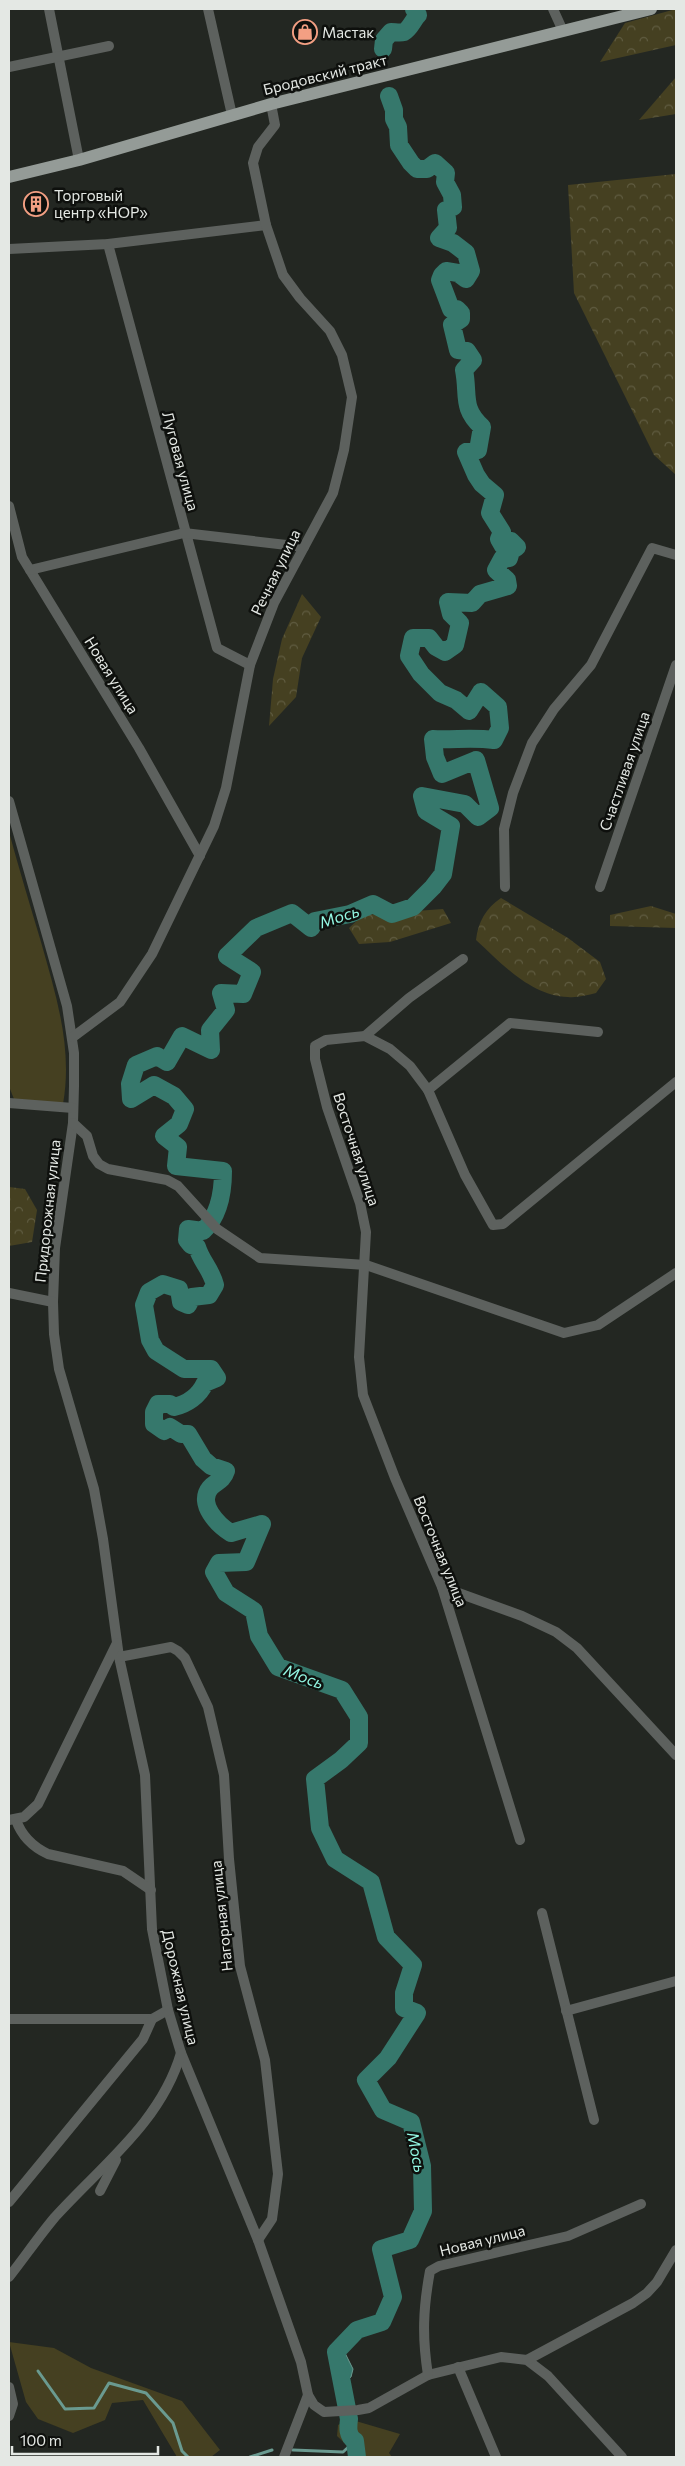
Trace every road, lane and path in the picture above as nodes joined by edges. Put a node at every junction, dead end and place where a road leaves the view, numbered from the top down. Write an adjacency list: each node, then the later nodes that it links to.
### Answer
1 (49, 9): 7 (street)
2 (208, 9): 10 (street)
3 (553, 9): 5 (street)
4 (651, 9): 5 (main road, Бродовский тракт)
5 (563, 31): 9 (main road, Бродовский тракт)
6 (109, 46): 7 (street)
7 (58, 57): 8 (street); 11 (street)
8 (9, 67)
9 (271, 104): 10 (main road, Бродовский тракт); 13 (street, Речная улица)
10 (232, 114): 11 (main road, Бродовский тракт)
11 (79, 160): 12 (main road, Бродовский тракт)
12 (9, 177)
13 (266, 225): 14 (street); 18 (street, Речная улица)
14 (108, 244): 15 (street); 17 (street, Луговая улица)
15 (9, 249)
16 (9, 506): 20 (street, Новая улица)
17 (184, 533): 18 (street); 20 (street); 21 (street, Луговая улица)
18 (304, 547): 21 (street, Речная улица)
19 (676, 556): 25 (street)
20 (30, 570): 24 (street, Новая улица)
21 (250, 664): 24 (street, Речная улица)
22 (676, 665): 26 (street, Счастливая улица)
23 (9, 801): 30 (street, Придорожная улица)
24 (200, 856): 30 (street, Речная улица)
25 (505, 887)
26 (600, 887)
27 (463, 959): 29 (street)
28 (598, 1032): 32 (street)
29 (365, 1036): 32 (street); 36 (street, Восточная улица)
30 (73, 1038): 34 (street, Придорожная улица)
31 (676, 1082): 32 (street)
32 (428, 1090)
33 (9, 1103): 34 (street)
34 (73, 1108): 35 (street, Придорожная улица)
35 (73, 1123): 36 (street); 39 (street, Придорожная улица)
36 (366, 1266): 37 (street); 40 (street, Восточная улица)
37 (676, 1273)
38 (9, 1293): 39 (street)
39 (53, 1302): 41 (street, Придорожная улица)
40 (442, 1587): 43 (street); 45 (street, Восточная улица)
41 (117, 1643): 42 (street, Придорожная улица); 44 (street)
42 (119, 1657): 46 (street, Дорожная улица); 59 (street, Нагорная улица)
43 (676, 1755)
44 (13, 1820): 46 (street)
45 (520, 1840)
46 (151, 1890): 49 (street, Дорожная улица)
47 (542, 1913): 50 (street)
48 (676, 1981): 50 (street)
49 (168, 2010): 52 (street); 53 (street, Дорожная улица)
50 (566, 2011): 54 (street)
51 (9, 2019): 52 (street)
52 (152, 2019): 57 (street)
53 (181, 2053): 55 (street); 59 (street, Дорожная улица)
54 (594, 2120)
55 (119, 2154): 56 (street); 61 (street)
56 (100, 2191)
57 (9, 2202)
58 (641, 2204): 64 (street, Новая улица)
59 (258, 2240): 66 (street, Дорожная улица)
60 (676, 2250): 62 (street)
61 (9, 2278)
62 (527, 2360): 63 (street); 70 (street)
63 (458, 2367): 64 (street); 69 (street)
64 (428, 2375): 66 (street)
65 (9, 2387): 67 (street)
66 (308, 2395): 68 (street)
67 (9, 2416)
68 (284, 2457)
69 (496, 2457)
70 (622, 2457)

